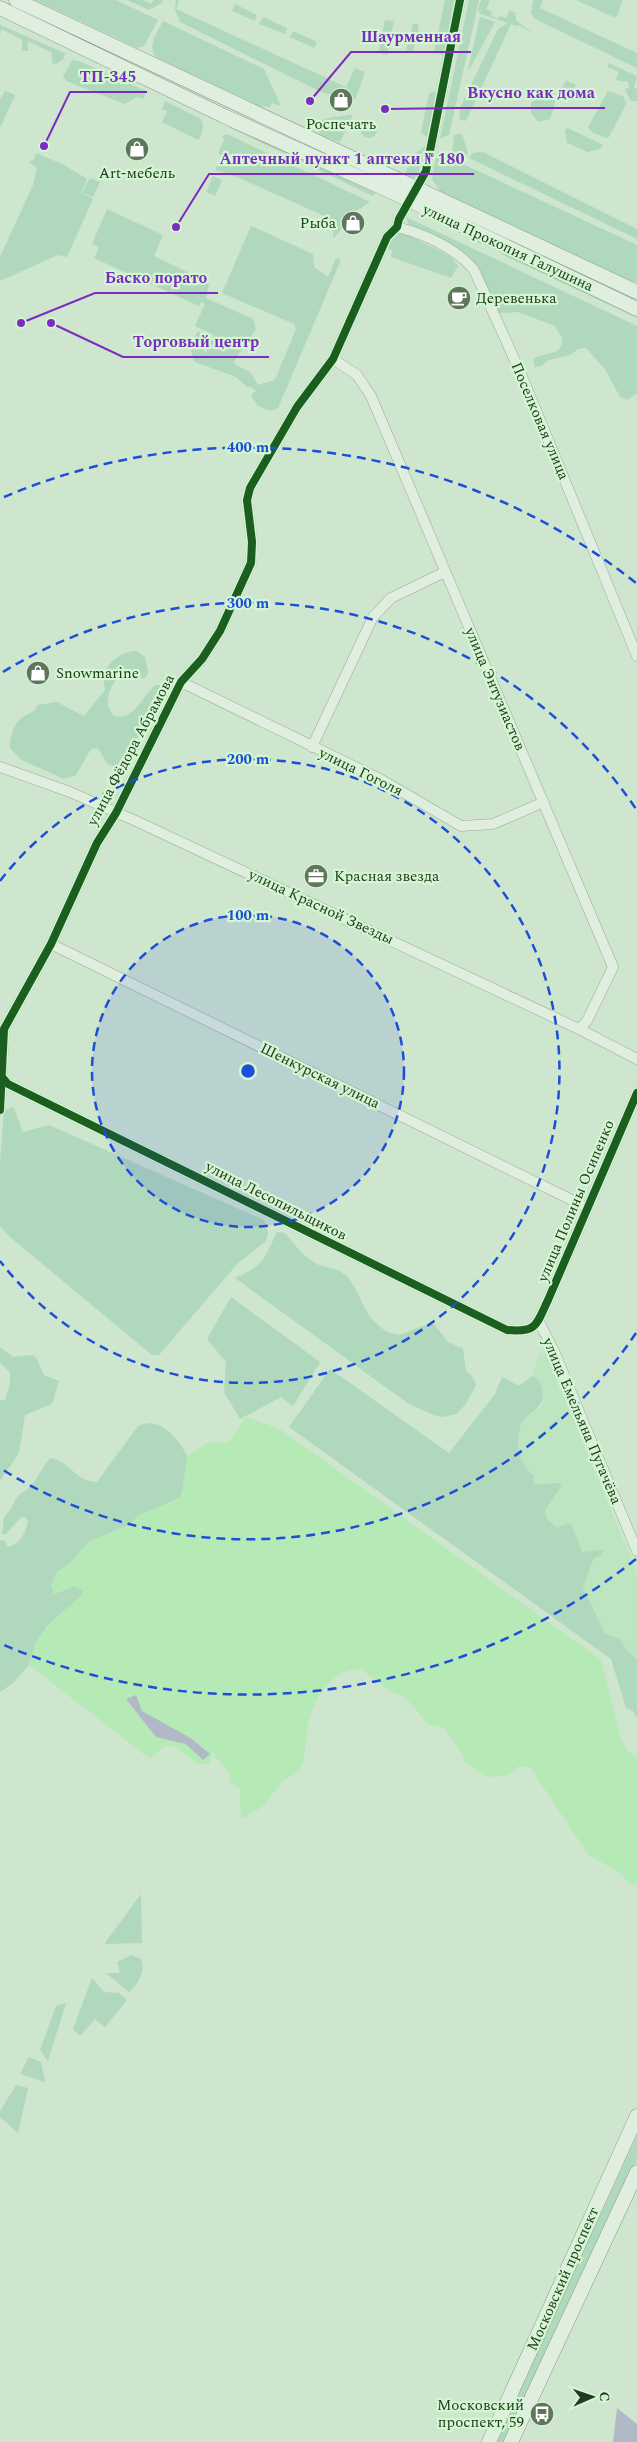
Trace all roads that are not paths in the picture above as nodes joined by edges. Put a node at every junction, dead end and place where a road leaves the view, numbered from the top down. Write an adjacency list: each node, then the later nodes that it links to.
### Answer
1 (16, 0): 4 (main road, улица Прокопия Галушина)
2 (460, 0): 4 (street, улица Фёдора Абрамова)
3 (0, 8): 5 (main road, улица Прокопия Галушина)
4 (416, 188): 5 (street, улица Фёдора Абрамова); 7 (main road, улица Прокопия Галушина)
5 (409, 201): 6 (street, улица Фёдора Абрамова); 8 (main road, улица Прокопия Галушина)
6 (397, 227): 9 (street, улица Фёдора Абрамова); 11 (street, Поселковая улица)
7 (637, 292)
8 (637, 309)
9 (333, 359): 10 (street, улица Энтузиастов); 12 (street, улица Фёдора Абрамова)
10 (445, 572): 13 (street); 15 (street, улица Энтузиастов)
11 (637, 656)
12 (181, 682): 13 (street, улица Гоголя); 16 (street, улица Фёдора Абрамова)
13 (312, 747): 15 (street, улица Гоголя)
14 (0, 767): 16 (street, улица Красной Звезды)
15 (544, 802): 19 (street, улица Энтузиастов)
16 (116, 813): 17 (street, улица Фёдора Абрамова); 19 (street, улица Красной Звезды)
17 (51, 944): 18 (street, улица Фёдора Абрамова); 24 (street, Шенкурская улица)
18 (2, 1028): 21 (street, улица Фёдора Абрамова)
19 (579, 1028): 20 (street, улица Красной Звезды)
20 (637, 1058)
21 (2, 1077): 23 (street, улица Фёдора Абрамова); 25 (street, улица Лесопильщиков)
22 (637, 1093): 24 (street, улица Полины Осипенко)
23 (0, 1110)
24 (588, 1208): 25 (street, улица Полины Осипенко)
25 (538, 1320): 26 (street, улица Емельяна Пугачёва)
26 (637, 1551)
27 (637, 2116): 29 (main road, Московский проспект)
28 (637, 2172): 30 (main road, Московский проспект)
29 (489, 2442)
30 (511, 2442)

